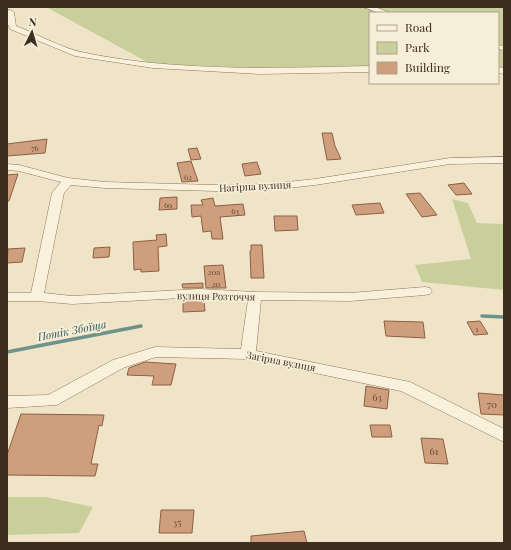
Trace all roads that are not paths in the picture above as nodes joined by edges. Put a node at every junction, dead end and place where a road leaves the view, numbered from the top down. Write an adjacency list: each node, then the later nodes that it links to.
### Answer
1 (367, 7): 3 (street)
2 (10, 12): 4 (street)
3 (383, 12)
4 (369, 69)
5 (504, 160): 7 (street, Нагірна вулиця)
6 (7, 167): 7 (street, Нагірна вулиця)
7 (68, 180): 10 (street)
8 (425, 291): 9 (street, вулиця Розточчя)
9 (254, 296): 10 (street, вулиця Розточчя); 12 (street)
10 (37, 297): 11 (street, вулиця Розточчя)
11 (7, 298)
12 (248, 354): 13 (street, Загірна вулиця); 14 (street, Загірна вулиця)
13 (7, 402)
14 (504, 436)

